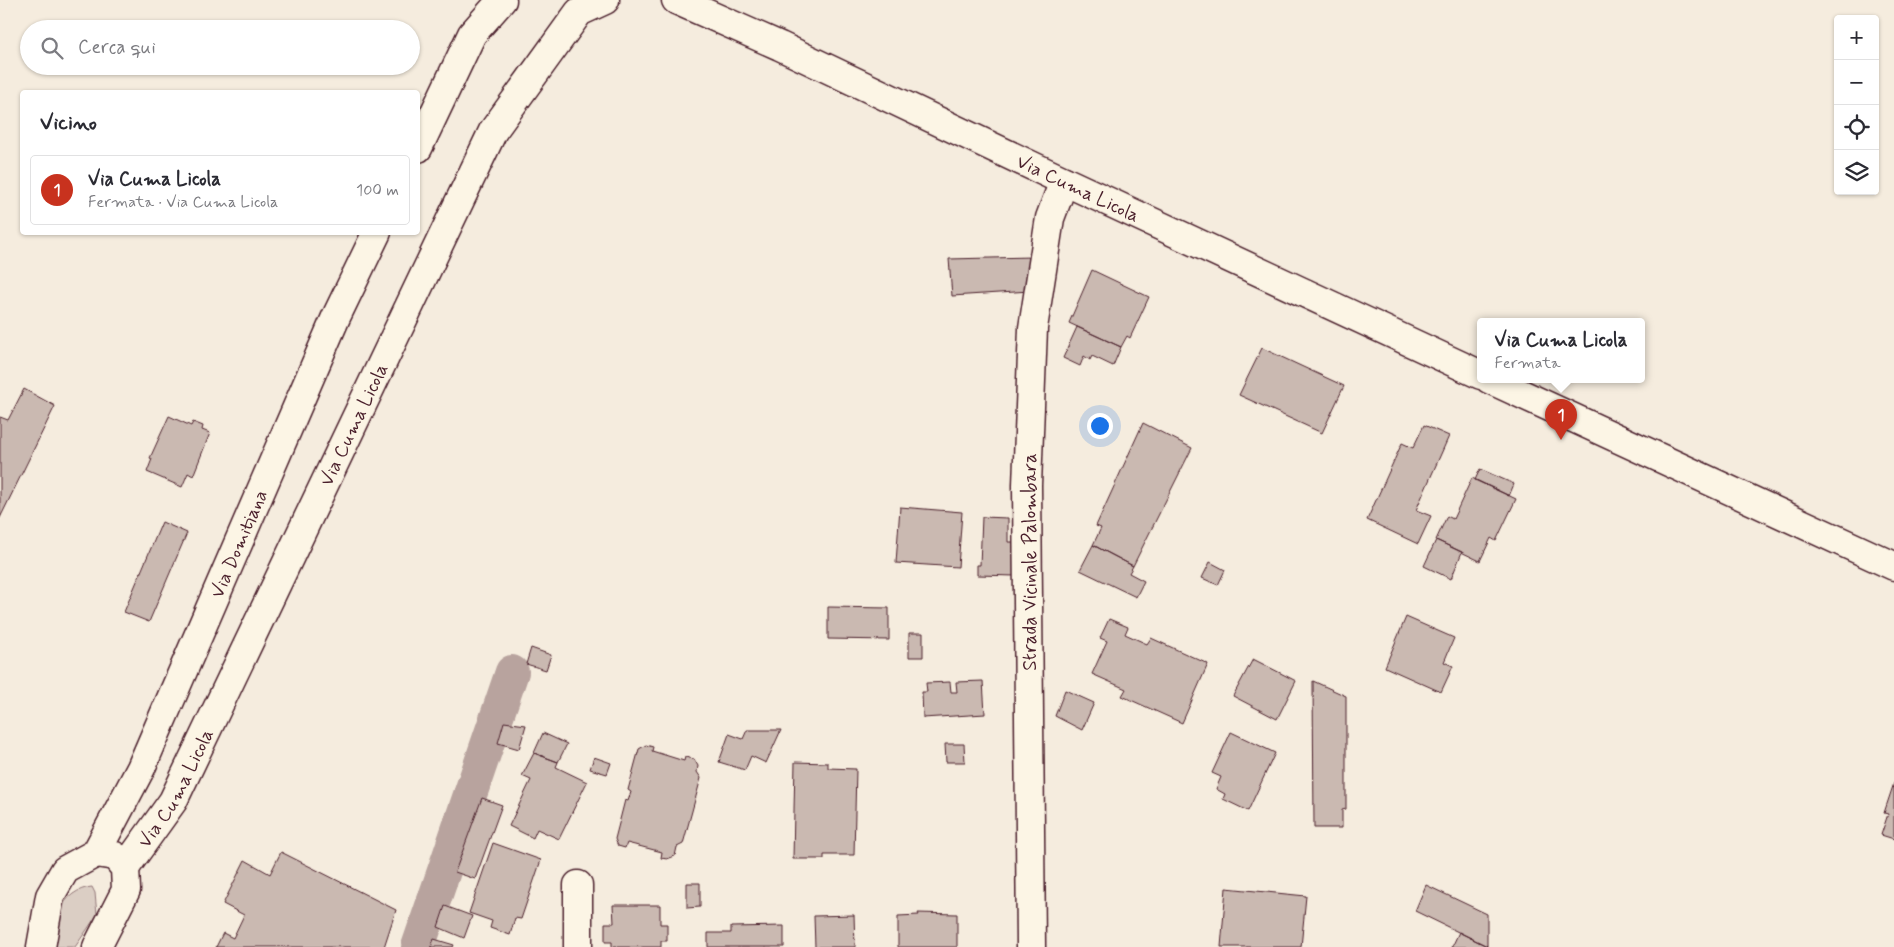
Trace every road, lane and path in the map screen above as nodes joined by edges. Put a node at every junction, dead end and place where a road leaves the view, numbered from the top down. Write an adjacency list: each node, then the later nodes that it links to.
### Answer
1 (502, 0): 4 (street)
2 (605, 0): 11 (street, Via Cuma Licola)
3 (676, 0): 5 (street, Via Cuma Licola)
4 (420, 144)
5 (1064, 181): 7 (street, Via Cuma Licola); 16 (street, Strada Vicinale Palombara)
6 (375, 235): 10 (street, Via Domitiana)
7 (1477, 373)
8 (1498, 383): 9 (street)
9 (1894, 566)
10 (96, 853): 11 (street); 13 (street)
11 (125, 868): 14 (street)
12 (578, 885): 15 (street)
13 (41, 947)
14 (97, 947)
15 (578, 947)
16 (1030, 947)

